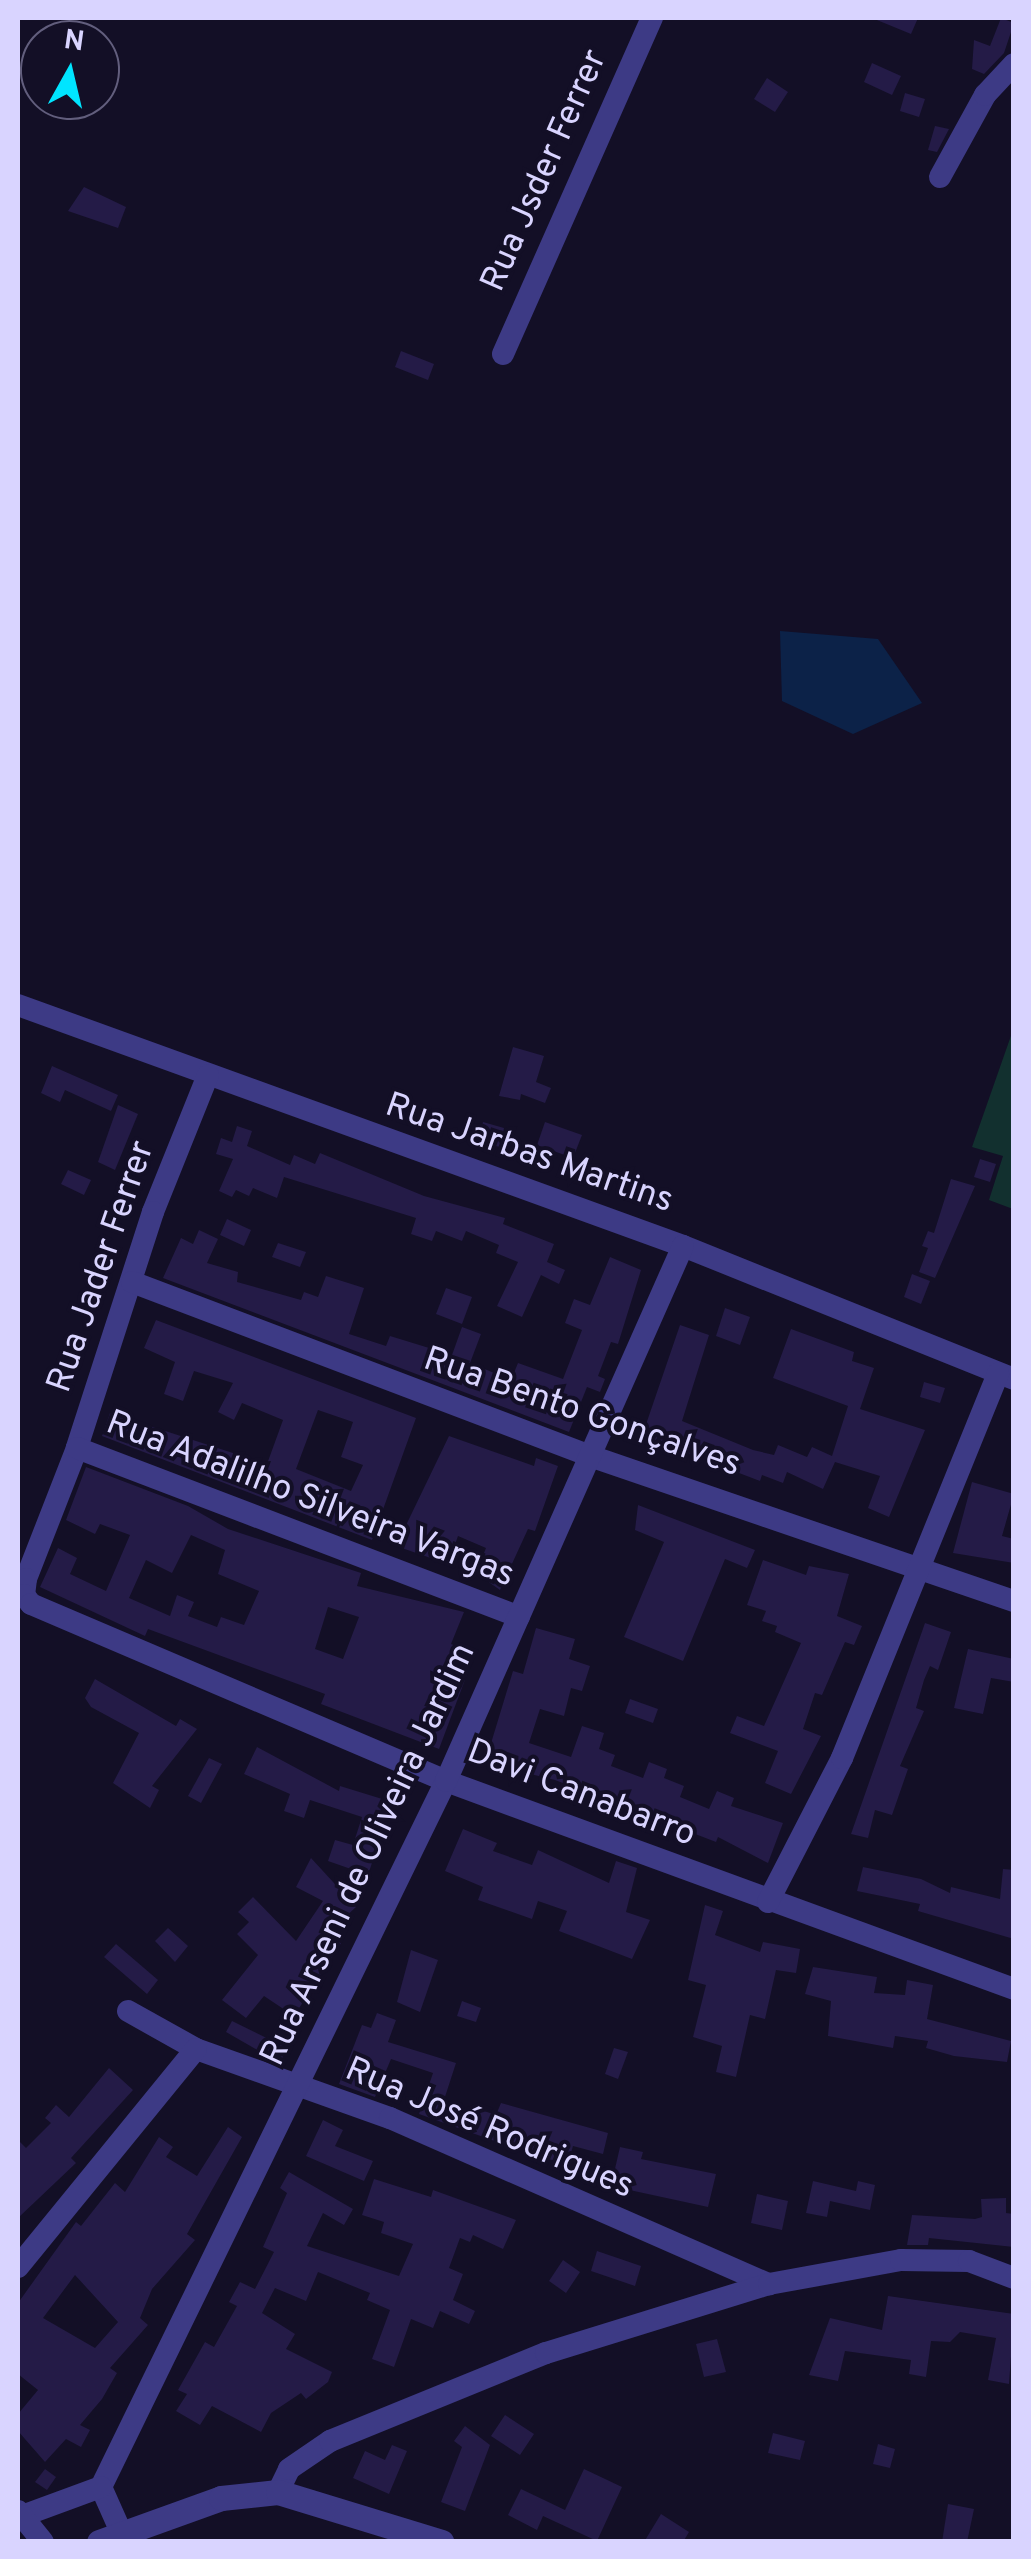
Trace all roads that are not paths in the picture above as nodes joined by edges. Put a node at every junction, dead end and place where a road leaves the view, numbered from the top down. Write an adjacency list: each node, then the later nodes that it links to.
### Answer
1 (652, 18): 4 (street, Rua Jsder Ferrer)
2 (1014, 64): 3 (street)
3 (940, 178)
4 (503, 354)
5 (18, 1006): 6 (street, Rua Jarbas Martins)
6 (208, 1075): 7 (street, Rua Jarbas Martins); 8 (street, Rua Jader Ferrer)
7 (684, 1246): 9 (street, Rua Jarbas Martins); 11 (street, Rua Arseni de Oliveira Jardim)
8 (132, 1282): 10 (street, Rua Jader Ferrer); 11 (street, Rua Bento Gonçalves)
9 (1006, 1376): 12 (street)
10 (76, 1448): 13 (street, Rua Jader Ferrer); 15 (street, Rua Adalilho Silveira Vargas)
11 (592, 1458): 12 (street, Rua Bento Gonçalves); 15 (street, Rua Arseni de Oliveira Jardim)
12 (918, 1565): 14 (street, Rua Bento Gonçalves); 17 (street)
13 (24, 1595): 16 (street, Davi Canabarro)
14 (1014, 1601)
15 (520, 1617): 16 (street, Rua Arseni de Oliveira Jardim)
16 (446, 1781): 17 (street, Davi Canabarro); 21 (street, Rua Arseni de Oliveira Jardim)
17 (768, 1902): 18 (street, Davi Canabarro)
18 (1014, 1990)
19 (128, 2011): 20 (street, Rua José Rodrigues)
20 (196, 2050): 21 (street, Rua José Rodrigues); 22 (street)
21 (298, 2090): 24 (street, Rua José Rodrigues); 25 (street, Rua Arseni de Oliveira Jardim)
22 (18, 2267)
23 (1014, 2278): 24 (street)
24 (769, 2284): 26 (street)
25 (101, 2487): 27 (street); 28 (street)
26 (278, 2492): 28 (street); 30 (street)
27 (20, 2514): 29 (street)
28 (110, 2537)
29 (43, 2542)
30 (442, 2542)

